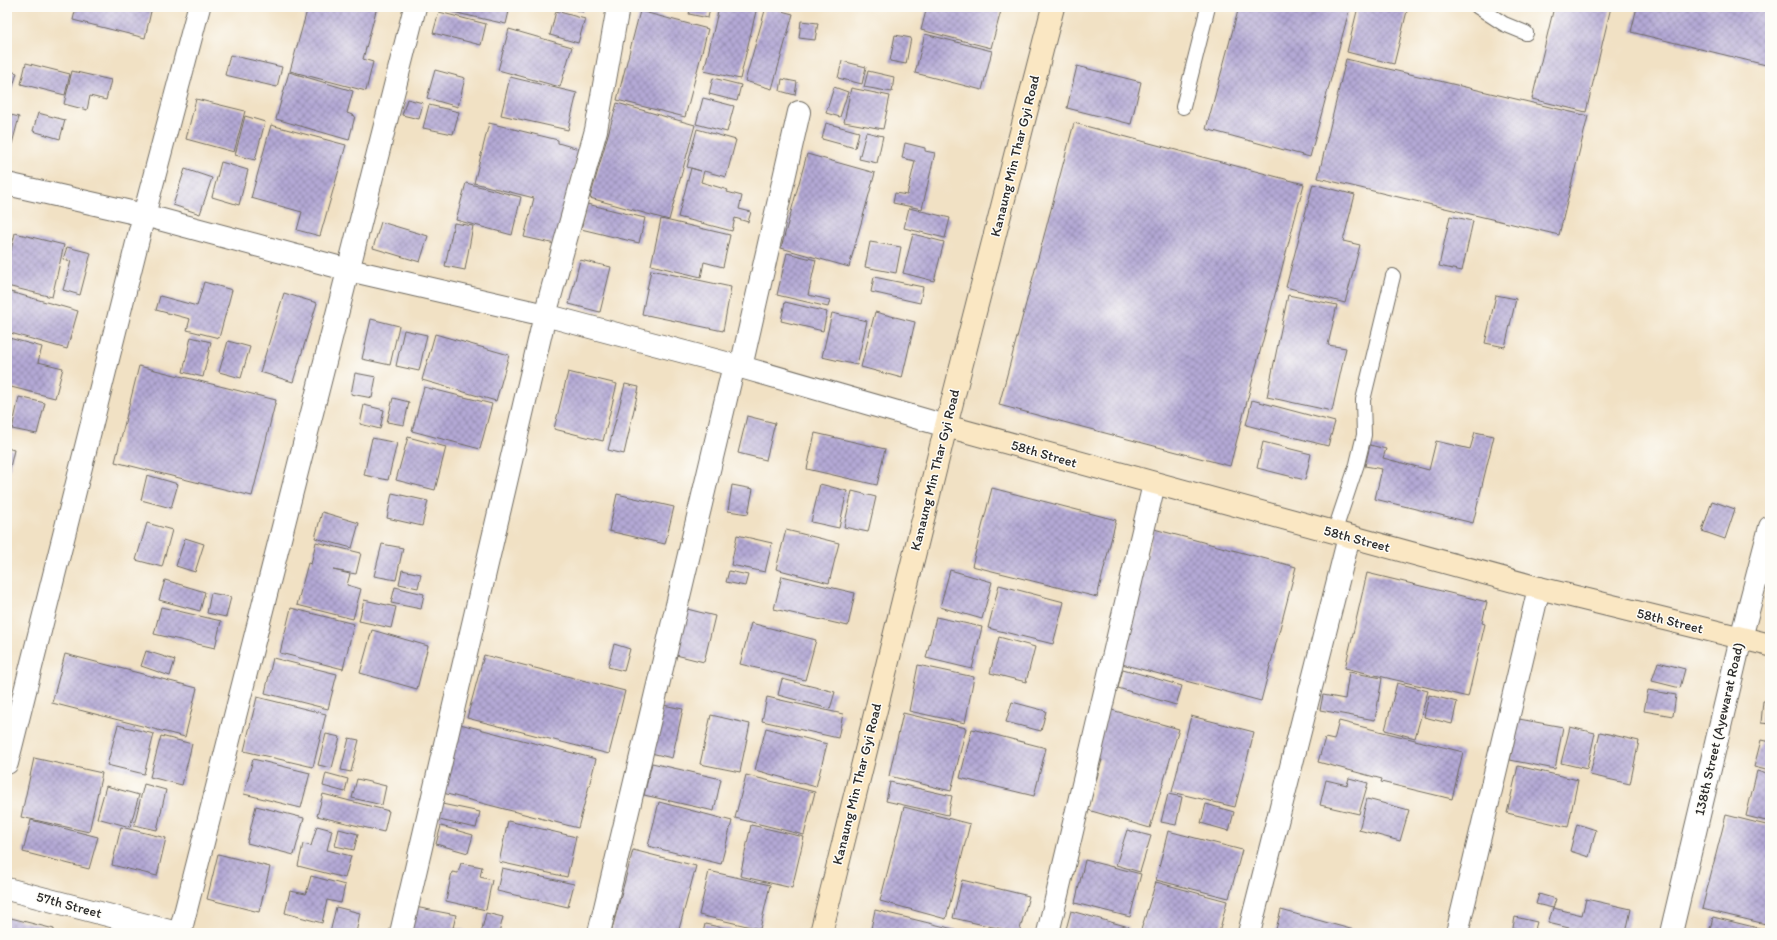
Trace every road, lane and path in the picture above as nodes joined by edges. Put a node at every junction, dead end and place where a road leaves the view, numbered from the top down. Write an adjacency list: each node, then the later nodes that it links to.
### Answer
1 (199, 7): 11 (street)
2 (415, 7): 12 (street)
3 (618, 7): 14 (street)
4 (1053, 7): 16 (main road, Kanaung Min Thar Gyi Road)
5 (1208, 7): 8 (lane)
6 (1478, 7): 7 (lane)
7 (1526, 34)
8 (1183, 108)
9 (799, 112): 15 (street)
10 (7, 184): 11 (street)
11 (144, 215): 12 (street); 23 (street)
12 (349, 270): 14 (street); 26 (street)
13 (1393, 276): 19 (lane)
14 (545, 315): 15 (street); 27 (street)
15 (738, 366): 16 (street); 28 (street)
16 (946, 426): 17 (main road, 58th Street); 29 (main road, Kanaung Min Thar Gyi Road)
17 (1154, 484): 19 (main road, 58th Street); 30 (street)
18 (1770, 527): 21 (street, 138th Street (Ayewarat Road))
19 (1341, 535): 20 (main road, 58th Street); 31 (street)
20 (1538, 588): 21 (main road, 58th Street); 32 (street)
21 (1741, 638): 22 (main road, 58th Street); 33 (street, 138th Street (Ayewarat Road))
22 (1770, 645)
23 (7, 763)
24 (7, 889): 25 (street, 57th Street)
25 (177, 933)
26 (180, 933)
27 (401, 933)
28 (598, 933)
29 (821, 933)
30 (1048, 933)
31 (1249, 933)
32 (1457, 933)
33 (1671, 933)

